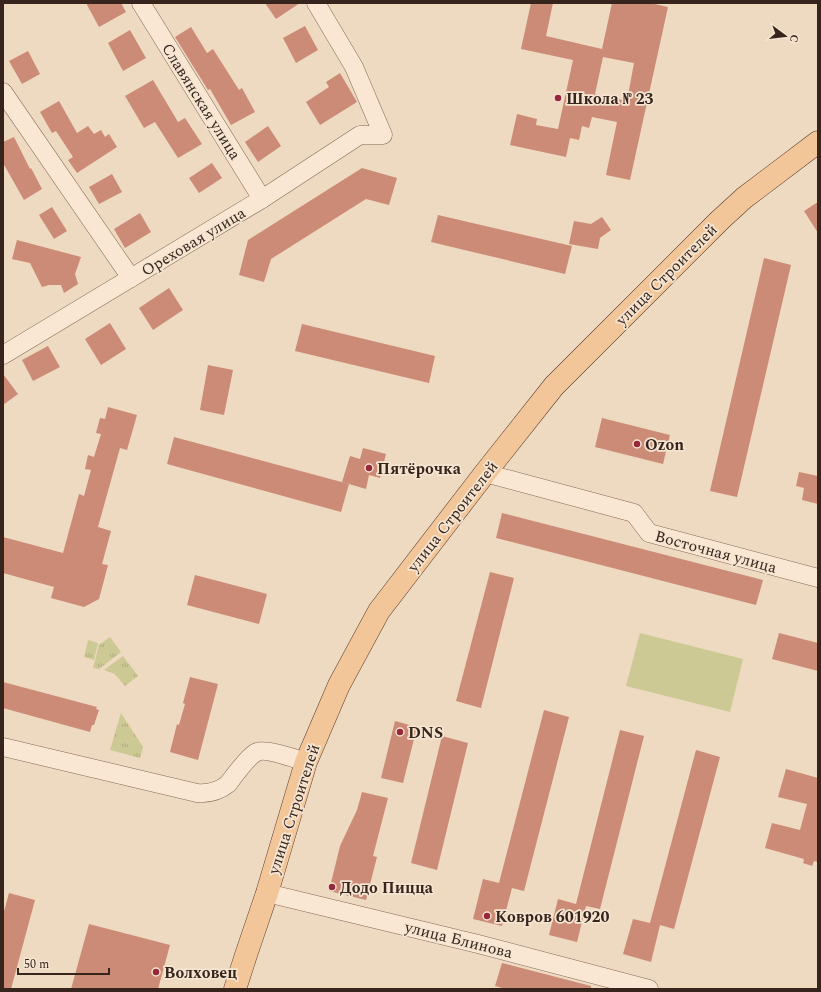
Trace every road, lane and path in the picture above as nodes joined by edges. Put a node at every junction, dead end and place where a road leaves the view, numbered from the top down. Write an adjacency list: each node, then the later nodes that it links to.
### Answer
1 (141, 3): 5 (street, Славянская улица)
2 (316, 3): 5 (street, Ореховая улица)
3 (3, 92): 6 (street)
4 (818, 142): 8 (main road, улица Строителей)
5 (262, 199): 6 (street, Ореховая улица)
6 (131, 278): 7 (street, Ореховая улица)
7 (3, 355)
8 (485, 473): 9 (street, Восточная улица); 11 (main road, улица Строителей)
9 (818, 578)
10 (3, 747): 11 (street)
11 (306, 762): 12 (main road, улица Строителей)
12 (267, 893): 13 (main road, улица Строителей); 14 (street, улица Блинова)
13 (235, 989)
14 (649, 989)

